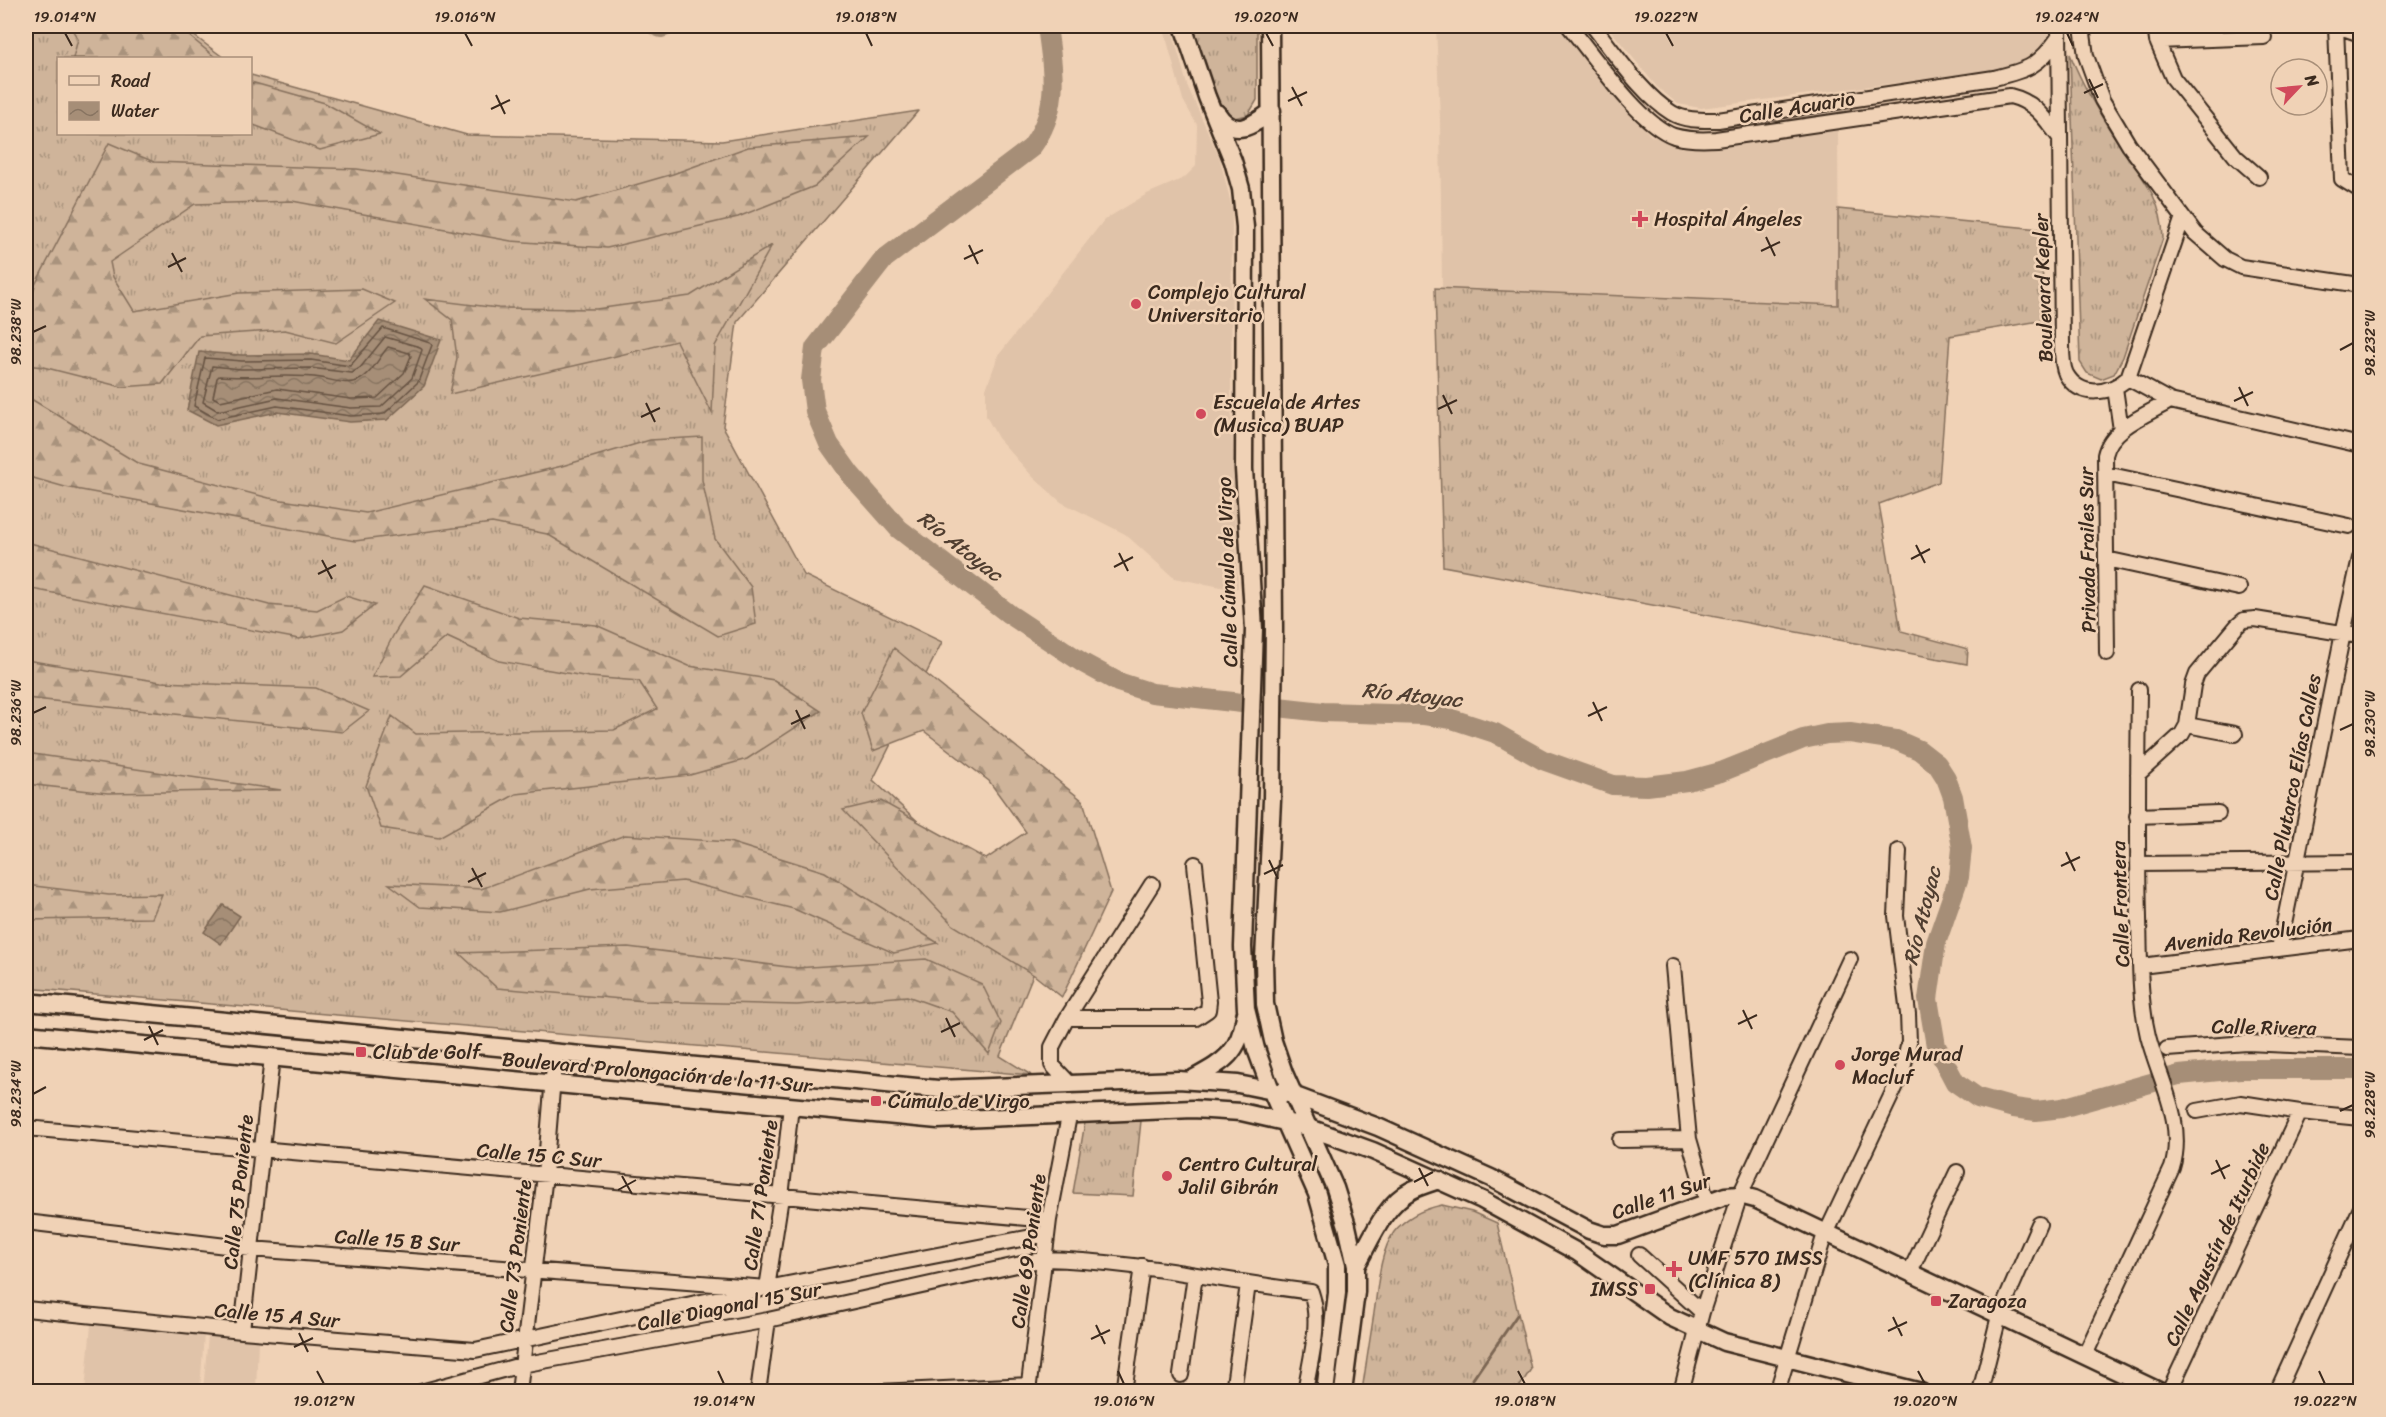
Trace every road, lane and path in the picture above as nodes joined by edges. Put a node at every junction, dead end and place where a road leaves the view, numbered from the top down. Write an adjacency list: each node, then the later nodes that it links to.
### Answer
1 (1183, 26): 13 (main road, Calle Cúmulo de Virgo)
2 (1270, 26): 14 (main road)
3 (1569, 26): 15 (street, Calle Acuario)
4 (1593, 26): 12 (street, Calle Acuario)
5 (2082, 26): 19 (street)
6 (2155, 26): 11 (street)
7 (2336, 26): 9 (street); 18 (street)
8 (2059, 31): 12 (street, Calle Acuario); 16 (street, Boulevard Kepler)
9 (2361, 34)
10 (2264, 37): 11 (street)
11 (2157, 41): 17 (street)
12 (1890, 93): 15 (street)
13 (1207, 98): 14 (main road); 20 (main road, Calle Cúmulo de Virgo)
14 (1272, 111): 22 (main road)
15 (1895, 112): 16 (street, Calle Acuario)
16 (2060, 138): 24 (street, Boulevard Kepler)
17 (2259, 177)
18 (2361, 190)
19 (2183, 217): 21 (street); 23 (street)
20 (1245, 283): 22 (main road); 54 (main road, Calle Cúmulo de Virgo)
21 (2361, 285)
22 (1272, 327): 65 (main road)
23 (2128, 378): 24 (street); 25 (street)
24 (2115, 388): 26 (street)
25 (2170, 401): 26 (street); 27 (street)
26 (2121, 430): 28 (street, Privada Frailes Sur)
27 (2361, 445)
28 (2106, 474): 29 (street); 31 (street, Privada Frailes Sur)
29 (2349, 526)
30 (2361, 558): 33 (street, Calle Plutarco Elías Calles)
31 (2106, 559): 32 (street); 35 (street, Privada Frailes Sur)
32 (2239, 588)
33 (2343, 633): 34 (street); 37 (street); 43 (street, Calle Plutarco Elías Calles)
34 (2361, 636)
35 (2107, 653)
36 (2139, 690): 39 (street, Calle Frontera)
37 (2187, 725): 38 (street); 39 (street)
38 (2235, 734)
39 (2138, 774): 41 (street, Calle Frontera)
40 (2218, 813): 41 (street)
41 (2136, 816): 46 (street, Calle Frontera)
42 (1899, 851): 89 (street)
43 (2297, 862): 44 (street); 46 (street); 49 (street, Calle Plutarco Elías Calles)
44 (2361, 862)
45 (1195, 864): 55 (street)
46 (2138, 864): 52 (street, Calle Frontera)
47 (1152, 884): 55 (street)
48 (2361, 939): 49 (street, Avenida Revolución)
49 (2279, 949): 52 (street, Avenida Revolución)
50 (1850, 959): 83 (street)
51 (1673, 966): 75 (street)
52 (2141, 966): 108 (street, Calle Frontera)
53 (26, 1002): 59 (main road, Boulevard Prolongación de la 11 Sur)
54 (1246, 1009): 61 (main road); 64 (main road, Calle Cúmulo de Virgo)
55 (1067, 1018): 63 (street)
56 (26, 1034): 60 (main road, Boulevard Prolongación de la 11 Sur)
57 (2361, 1048): 58 (street, Calle Rivera)
58 (2167, 1049)
59 (555, 1053): 62 (street, Calle 73 Poniente); 63 (main road, Boulevard Prolongación de la 11 Sur)
60 (272, 1057): 62 (main road, Boulevard Prolongación de la 11 Sur); 77 (street, Calle 75 Poniente)
61 (1191, 1080): 63 (main road, Boulevard Prolongación de la 11 Sur); 64 (main road, Boulevard Prolongación de la 11 Sur)
62 (554, 1083): 66 (main road, Boulevard Prolongación de la 11 Sur); 80 (street, Calle 73 Poniente)
63 (1070, 1084)
64 (1271, 1090): 65 (main road, Calle 11 Sur); 71 (main road, Calle Cúmulo de Virgo)
65 (1293, 1095): 72 (main road); 73 (main road, Calle 11 Sur)
66 (791, 1106): 69 (main road, Boulevard Prolongación de la 11 Sur); 82 (street, Calle 71 Poniente)
67 (2197, 1111): 68 (street)
68 (2300, 1112): 70 (street); 128 (street, Calle Agustín de Iturbide)
69 (1069, 1116): 71 (main road, Boulevard Prolongación de la 11 Sur); 86 (street, Calle 69 Poniente)
70 (2361, 1118)
71 (1284, 1121): 72 (main road); 121 (main road, Calle Cúmulo de Virgo)
72 (1307, 1127): 78 (main road); 95 (main road)
73 (1378, 1127): 78 (main road); 84 (main road, Calle 11 Sur)
74 (26, 1128): 77 (street, Calle 15 C Sur)
75 (1689, 1139): 76 (street); 84 (street)
76 (1620, 1140)
77 (262, 1150): 80 (street, Calle 15 C Sur); 91 (street, Calle 75 Poniente)
78 (1373, 1151): 81 (main road)
79 (1957, 1172): 97 (street)
80 (545, 1175): 82 (street, Calle 15 C Sur); 96 (street, Calle 73 Poniente)
81 (1439, 1180): 95 (main road); 105 (main road)
82 (781, 1197): 86 (street, Calle 15 C Sur); 100 (street, Calle 71 Poniente)
83 (1738, 1200): 84 (main road, Calle 11 Sur); 89 (main road, Calle 11 Sur); 102 (street)
84 (1707, 1202)
85 (2361, 1210): 129 (street)
86 (1049, 1220): 90 (street, Calle 69 Poniente)
87 (26, 1222): 91 (street, Calle 15 B Sur)
88 (2039, 1224): 103 (street)
89 (1826, 1233): 97 (main road, Calle 11 Sur); 109 (street)
90 (1047, 1234): 93 (street, Calle 69 Poniente); 100 (street, Calle Diagonal 15 Sur)
91 (251, 1249): 96 (street, Calle 15 B Sur); 106 (street, Calle 75 Poniente)
92 (1639, 1255): 102 (street)
93 (1044, 1259): 94 (street, Calle Diagonal 15 Sur); 104 (street, Calle Diagonal 15 Sur); 113 (street, Calle 69 Poniente)
94 (1142, 1266): 98 (street, Calle Diagonal 15 Sur); 118 (street)
95 (1356, 1266): 122 (main road)
96 (534, 1269): 100 (street, Calle 15 B Sur); 107 (street, Calle 73 Poniente)
97 (1910, 1272): 103 (main road, Calle 11 Sur)
98 (1195, 1275): 99 (street, Calle Diagonal 15 Sur); 111 (street)
99 (1248, 1284): 119 (street); 120 (street, Calle Diagonal 15 Sur)
100 (767, 1288): 107 (street, Calle Diagonal 15 Sur)
101 (26, 1309): 106 (street, Calle 15 A Sur)
102 (1702, 1312): 105 (street)
103 (1999, 1316): 108 (main road, Calle 11 Sur); 126 (street)
104 (768, 1320): 110 (street, Calle Diagonal 15 Sur); 116 (street)
105 (1697, 1330): 109 (main road); 123 (street)
106 (242, 1331): 107 (street, Calle 15 A Sur)
107 (525, 1340): 110 (street, Calle 73 Poniente)
108 (2085, 1356): 127 (main road, Calle 11 Sur)
109 (1785, 1358): 112 (main road); 124 (street)
110 (521, 1365): 114 (street, Calle Diagonal 15 Sur); 115 (street, Calle 73 Poniente)
111 (1181, 1375)
112 (1882, 1387): 125 (main road)
113 (1029, 1388): 117 (street)
114 (421, 1392)
115 (519, 1392)
116 (758, 1392)
117 (878, 1392)
118 (1124, 1392)
119 (1233, 1392)
120 (1305, 1392)
121 (1325, 1392)
122 (1343, 1392)
123 (1681, 1392)
124 (1777, 1392)
125 (1921, 1392)
126 (1980, 1392)
127 (2161, 1392)
128 (2169, 1392)
129 (2277, 1392)

